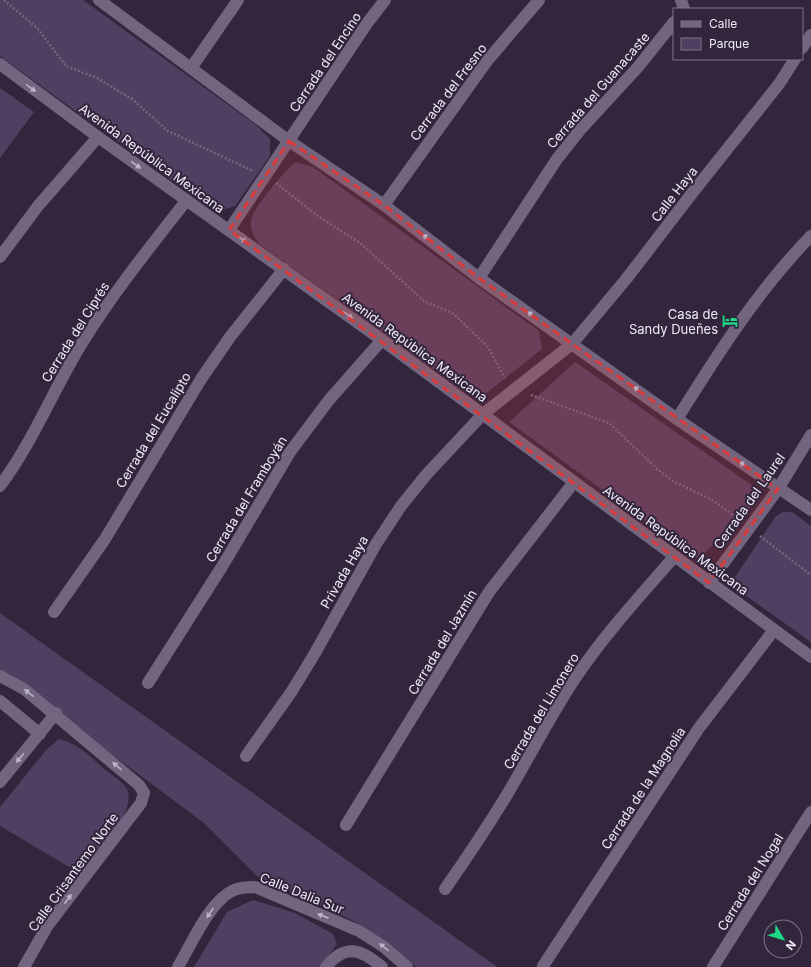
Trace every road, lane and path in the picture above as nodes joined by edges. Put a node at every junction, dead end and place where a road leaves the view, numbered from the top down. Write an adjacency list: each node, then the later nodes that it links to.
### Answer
1 (4, 0): 14 (path)
2 (99, 0): 11 (street)
3 (238, 0): 11 (street)
4 (385, 0): 13 (street, Cerrada del Encino)
5 (540, 0): 16 (street, Cerrada del Fresno)
6 (673, 23): 21 (street, Cerrada del Guanacaste)
7 (811, 35): 8 (street)
8 (803, 47)
9 (794, 60): 23 (street, Calle Haya)
10 (0, 64): 12 (street, Avenida República Mexicana, one-way to 12)
11 (192, 68): 13 (street)
12 (98, 138): 15 (street, Avenida República Mexicana, one-way to 15); 19 (street)
13 (289, 141): 14 (street, Cerrada del Encino); 16 (street)
14 (265, 177): 17 (street, Cerrada del Encino); 24 (path)
15 (186, 200): 17 (street, Avenida República Mexicana); 29 (street, Cerrada del Ciprés)
16 (384, 205): 21 (street, one-way to 16)
17 (229, 230): 20 (street, Avenida República Mexicana, one-way to 20)
18 (811, 236): 26 (street)
19 (0, 257)
20 (284, 269): 22 (street, Avenida República Mexicana, one-way to 22); 36 (street, Cerrada del Eucalipto)
21 (480, 278): 23 (street, one-way to 21)
22 (382, 340): 25 (street, Avenida República Mexicana); 40 (street, Cerrada del Framboyán)
23 (572, 344): 24 (street, Calle Haya); 26 (street, one-way to 23)
24 (516, 389): 25 (street, Privada Haya); 32 (path)
25 (483, 414): 28 (street, Avenida República Mexicana); 44 (street, Privada Haya)
26 (677, 419): 30 (street, one-way to 26)
27 (811, 435): 30 (street, Cerrada del Laurel)
28 (574, 482): 33 (street, Avenida República Mexicana); 47 (street, Cerrada del Jazmín)
29 (0, 486)
30 (778, 489): 31 (street); 32 (street, Cerrada del Laurel)
31 (811, 510)
32 (750, 528): 34 (path); 35 (street, Cerrada del Laurel)
33 (674, 557): 35 (street, Avenida República Mexicana); 48 (street, Cerrada del Limonero)
34 (811, 575)
35 (709, 583): 37 (street, Avenida República Mexicana)
36 (54, 612)
37 (774, 630): 38 (street, Avenida República Mexicana); 51 (street, Cerrada de la Magnolia)
38 (811, 657)
39 (0, 676): 42 (street, one-way to 39)
40 (148, 682)
41 (0, 701): 43 (street)
42 (56, 713): 43 (street); 52 (street, Calle Crisantemo Norte, one-way to 42)
43 (40, 734): 45 (street, one-way to 45)
44 (246, 756)
45 (0, 782)
46 (811, 812): 57 (street, Cerrada del Nogal)
47 (346, 825)
48 (445, 889)
49 (359, 931): 50 (street); 53 (street, Calle Dalia Sur, one-way to 53); 56 (street, Calle Dalia Sur, one-way to 49)
50 (350, 951): 54 (street); 55 (street)
51 (543, 966)
52 (24, 967)
53 (178, 967)
54 (326, 967)
55 (382, 967)
56 (407, 967)
57 (713, 967)

